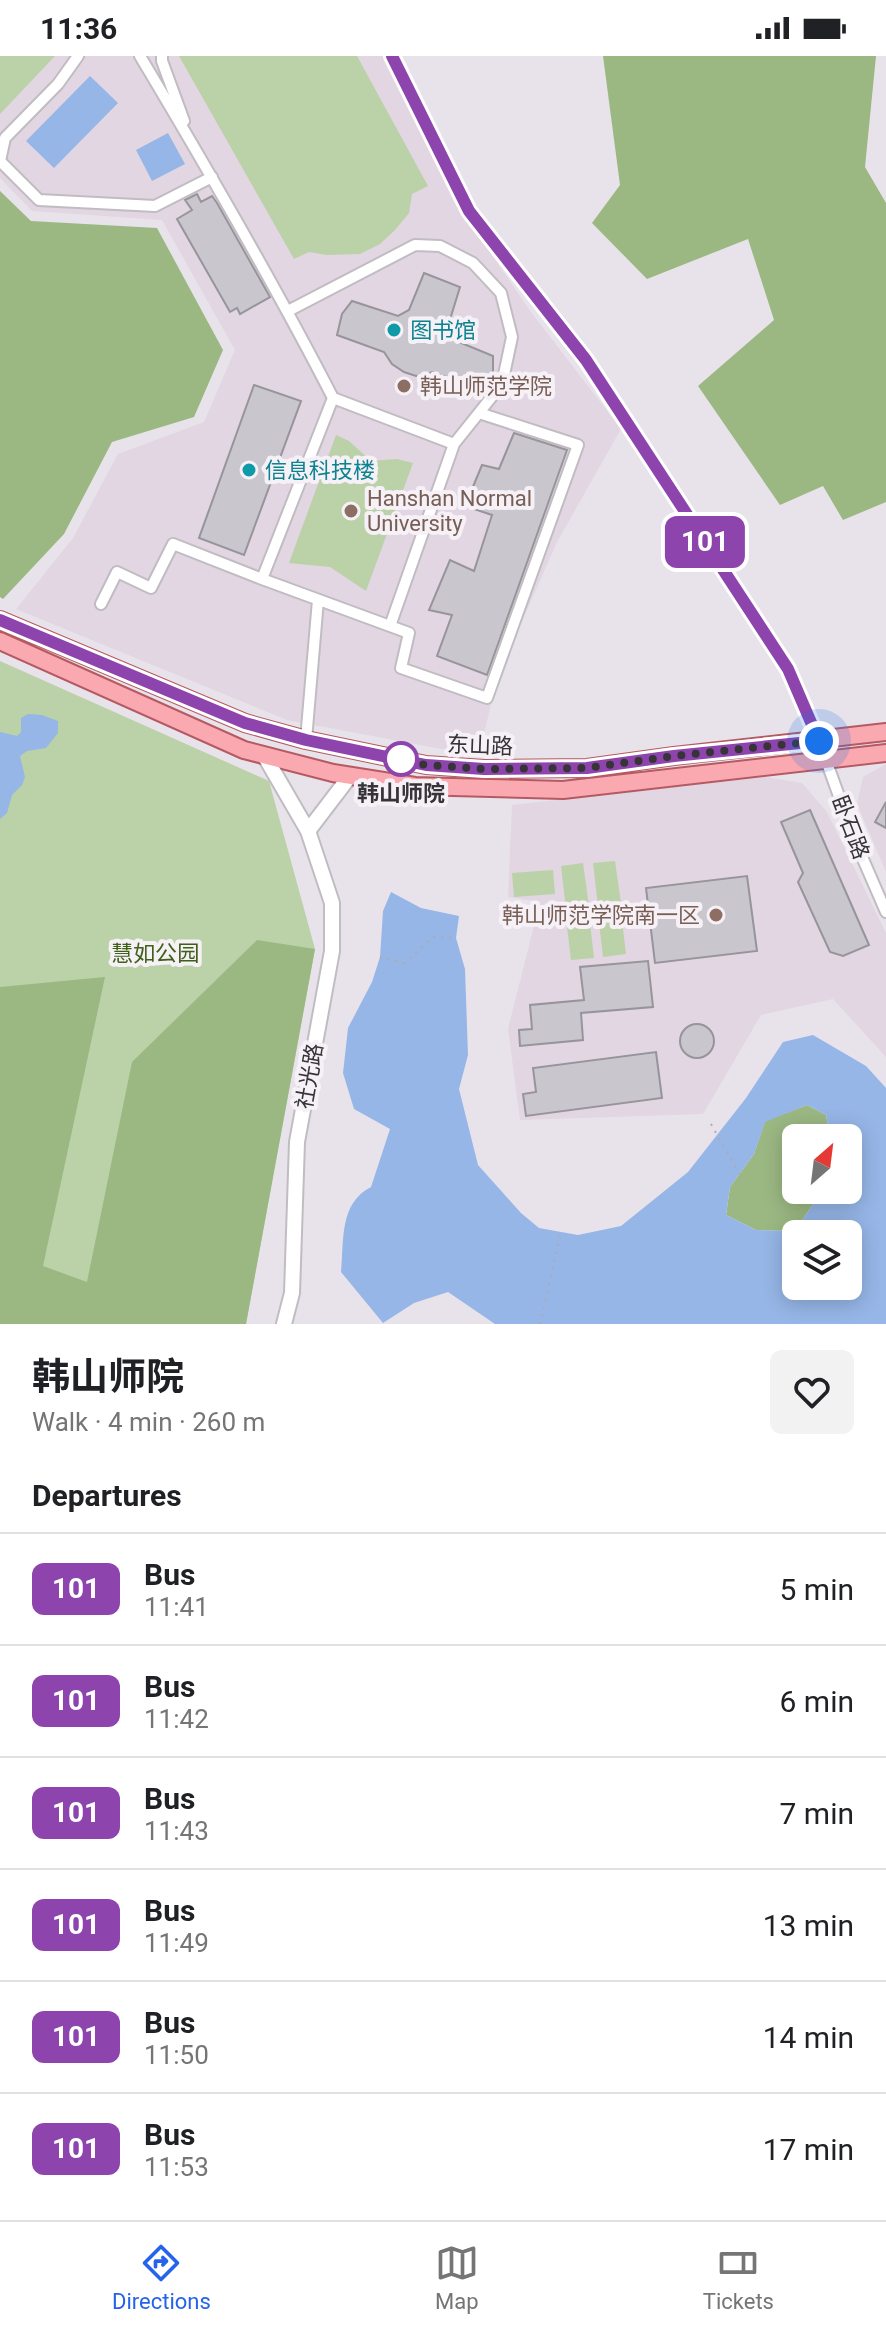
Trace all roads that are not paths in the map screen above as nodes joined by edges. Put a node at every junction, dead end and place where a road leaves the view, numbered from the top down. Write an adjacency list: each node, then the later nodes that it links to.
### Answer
1 (78, 56): 6 (street)
2 (140, 56): 5 (street)
3 (162, 56): 5 (street)
4 (392, 56): 19 (street, 卧石路)
5 (193, 146): 6 (street)
6 (212, 177): 7 (street)
7 (288, 311): 8 (street); 9 (street)
8 (333, 398): 10 (street); 11 (street)
9 (479, 413): 10 (street); 15 (street)
10 (454, 444): 15 (street)
11 (262, 579): 12 (street); 13 (street)
12 (318, 600): 15 (street); 18 (street)
13 (101, 604)
14 (0, 620): 18 (main road, 东山路)
15 (390, 626)
16 (0, 641): 21 (main road, 东山路)
17 (886, 732): 19 (main road, 东山路)
18 (306, 740): 19 (main road, 东山路)
19 (819, 741): 22 (street, 卧石路)
20 (886, 753): 22 (main road, 东山路)
21 (264, 755): 23 (main road, 东山路); 24 (street, 社光路)
22 (826, 760): 23 (main road, 东山路); 25 (street, 卧石路)
23 (350, 776): 24 (street)
24 (308, 831): 26 (street, 社光路)
25 (886, 912)
26 (284, 1324)

